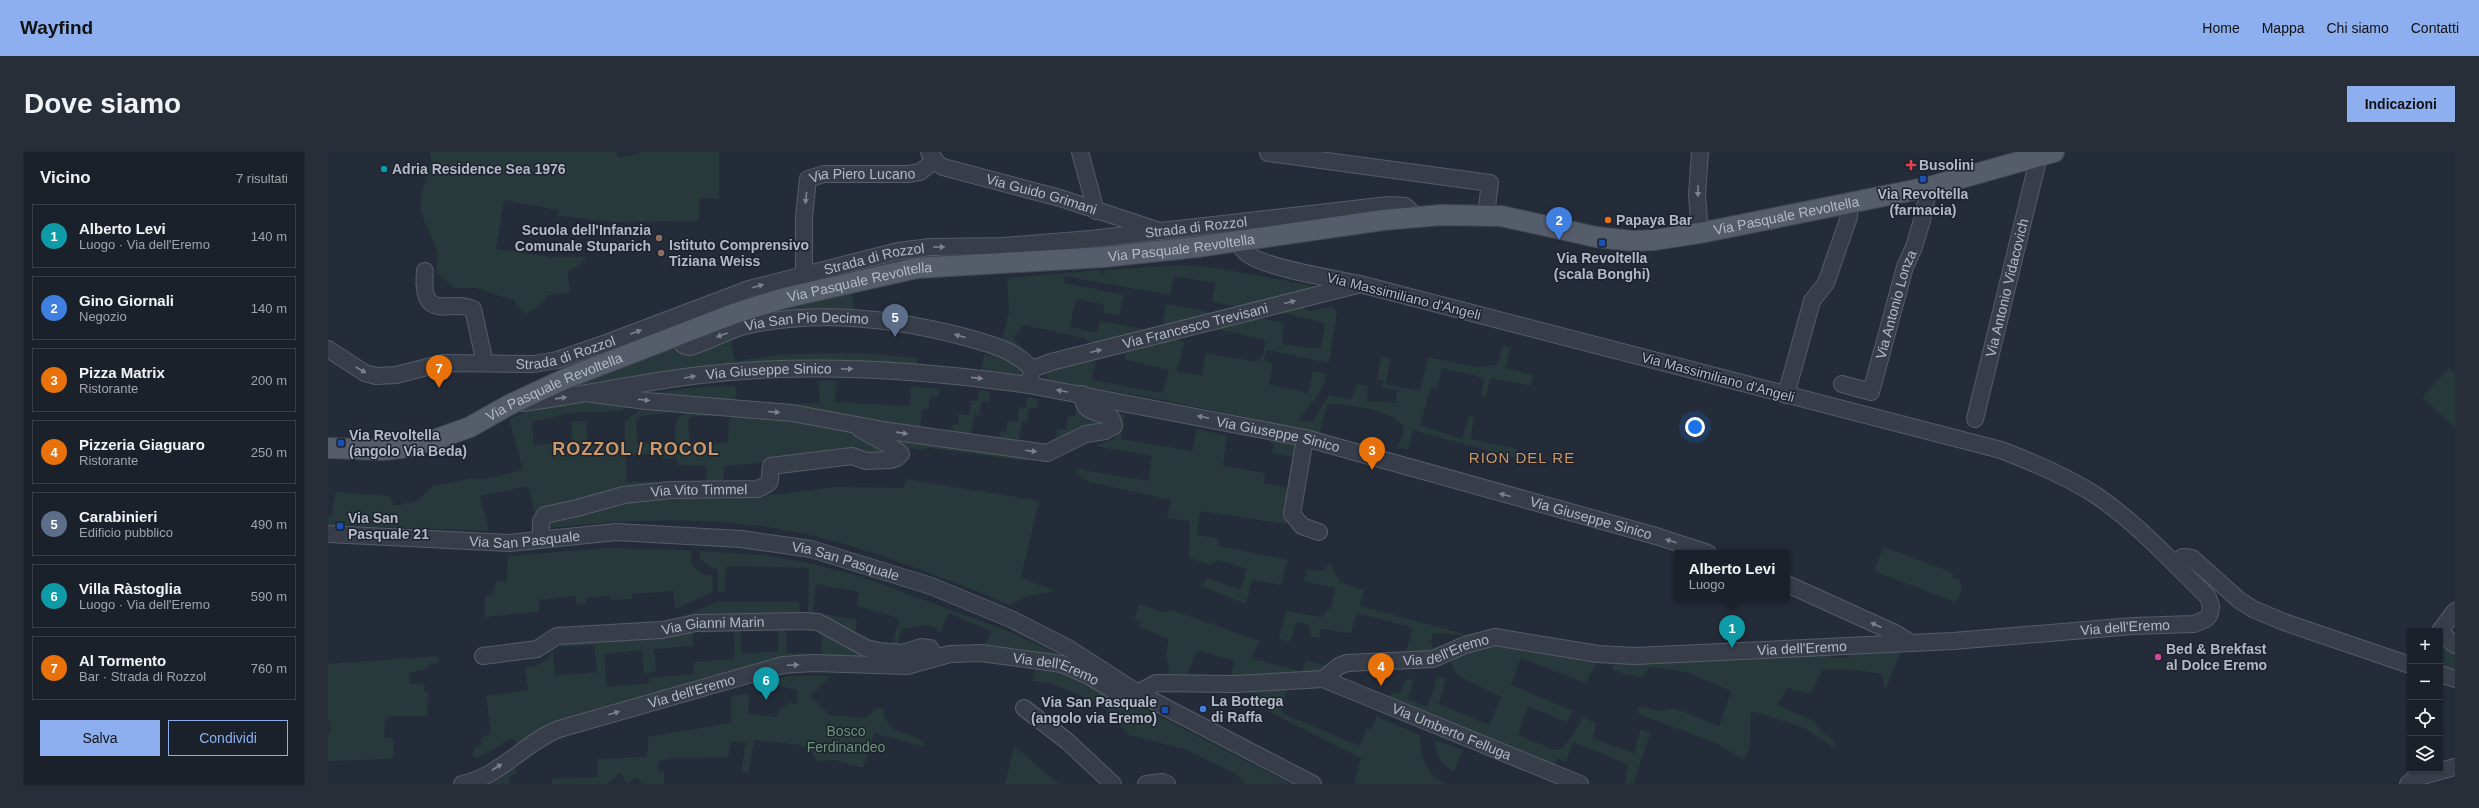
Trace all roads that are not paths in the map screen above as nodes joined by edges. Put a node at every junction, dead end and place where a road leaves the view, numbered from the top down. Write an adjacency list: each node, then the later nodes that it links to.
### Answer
1 (1080, 152): 8 (street)
2 (1700, 152): 12 (street, one-way to 12)
3 (1268, 153): 9 (street)
4 (2046, 154): 6 (main road, Via Pasquale Revoltella); 27 (street, Via Antonio Vidacovich)
5 (932, 156): 8 (street, Via Guido Grimani); 15 (street, Via Piero Lucano, one-way to 15)
6 (1929, 187): 7 (main road, Via Pasquale Revoltella); 21 (street, Via Antonio Lonza)
7 (1848, 203): 12 (main road, Via Pasquale Revoltella); 25 (street)
8 (1096, 211): 11 (street, Via Guido Grimani)
9 (1486, 215): 10 (main road, Via Pasquale Revoltella); 12 (main road, Via Pasquale Revoltella)
10 (1416, 216): 11 (street, Strada di Rozzol); 13 (main road, Via Pasquale Revoltella)
11 (1158, 231): 15 (street, Strada di Rozzol, one-way to 11)
12 (1700, 233)
13 (1239, 240): 16 (street, Via Massimiliano d'Angeli); 17 (main road, Via Pasquale Revoltella)
14 (425, 271): 19 (street)
15 (804, 273): 19 (street, Strada di Rozzol, one-way to 15)
16 (1360, 284): 20 (street, Via Francesco Trevisani, one-way to 16); 25 (street, Via Massimiliano d'Angeli)
17 (677, 335): 20 (street, Via San Pio Decimo, one-way to 17); 26 (main road, Via Pasquale Revoltella)
18 (328, 349): 19 (street, Strada di Rozzol, one-way to 19)
19 (485, 363)
20 (1032, 369): 22 (street)
21 (1842, 384)
22 (1029, 385): 23 (street, Via Giuseppe Sinico, one-way to 22); 24 (street, Via Giuseppe Sinico, one-way to 22)
23 (592, 394): 26 (street, Via Giuseppe Sinico, one-way to 23); 28 (street, Via Vito Timmel, one-way to 28)
24 (1082, 394): 28 (street, Via Vito Timmel, one-way to 24); 29 (street, Via Giuseppe Sinico, one-way to 24)
25 (1786, 395): 35 (street, Via Massimiliano d'Angeli)
26 (509, 405): 30 (main road, Via Pasquale Revoltella)
27 (1974, 419)
28 (855, 425): 33 (street, Via Vito Timmel)
29 (1305, 438): 31 (street); 34 (street, Via Giuseppe Sinico, one-way to 29)
30 (328, 448)
31 (1319, 532)
32 (328, 534): 33 (street, Via San Pasquale)
33 (541, 540): 48 (street, Via San Pasquale)
34 (1699, 550)
35 (2175, 564): 40 (street, Via dell'Eremo); 44 (street)
36 (1790, 585): 40 (street, one-way to 36)
37 (2455, 611): 38 (street)
38 (2442, 628)
39 (2443, 634): 41 (street)
40 (1910, 643): 47 (street, Via dell'Eremo)
41 (2455, 645)
42 (483, 656): 43 (street, Via Gianni Marin)
43 (936, 657): 48 (street, Via dell'Eremo); 51 (street, Via dell'Eremo, one-way to 43)
44 (2407, 664)
45 (2443, 675): 46 (street)
46 (2455, 678)
47 (1323, 679): 48 (street, Via dell'Eremo); 56 (street, Via Umberto Felluga)
48 (1138, 693): 55 (street, Via San Pasquale)
49 (1024, 708): 52 (street)
50 (2455, 767): 57 (street)
51 (462, 784)
52 (1113, 784)
53 (1146, 784): 54 (street)
54 (1167, 784)
55 (1313, 784)
56 (1580, 784)
57 (2408, 784)

